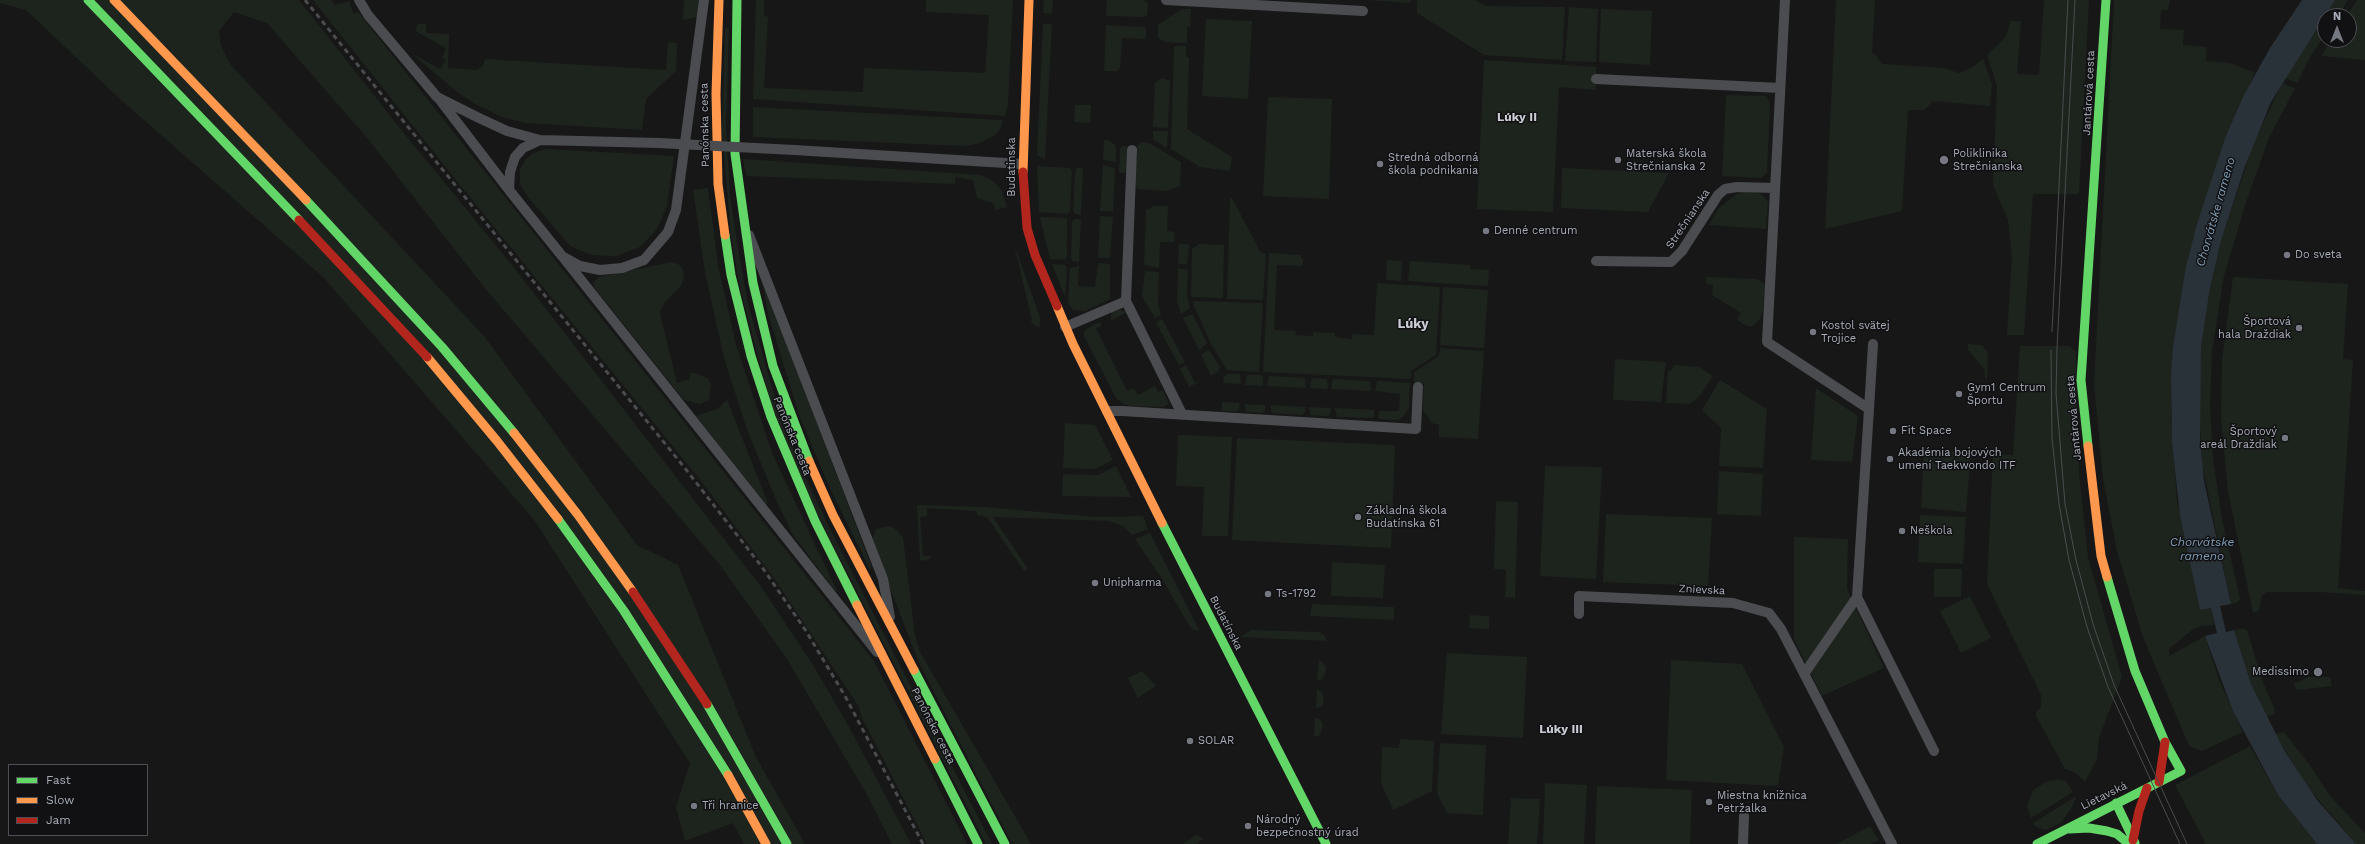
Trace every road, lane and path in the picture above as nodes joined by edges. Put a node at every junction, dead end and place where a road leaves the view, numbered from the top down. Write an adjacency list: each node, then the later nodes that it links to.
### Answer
1 (88, 0): 44 (main road)
2 (114, 0): 45 (main road)
3 (359, 0): 14 (street)
4 (704, 0): 21 (street)
5 (719, 0): 33 (main road, Panónska cesta)
6 (737, 0): 20 (main road, Panónska cesta)
7 (1029, 0): 17 (main road, Budatínska)
8 (1166, 0): 11 (street)
9 (1785, 0): 13 (street)
10 (2106, 0): 35 (main road, Jantárová cesta)
11 (1362, 11)
12 (1596, 78): 13 (street)
13 (1780, 88): 18 (street)
14 (438, 97): 15 (street); 19 (street)
15 (540, 140): 17 (street, bridge); 19 (street)
16 (1132, 150): 23 (street)
17 (1022, 164): 24 (main road, Budatínska)
18 (1776, 188): 22 (street, Strečnianska); 27 (street)
19 (508, 190): 21 (street)
20 (743, 221): 32 (street, Panónska cesta); 32 (main road, Panónska cesta)
21 (562, 256): 33 (street)
22 (1596, 261)
23 (1126, 301): 24 (street); 29 (street)
24 (1066, 327): 28 (main road, Budatínska)
25 (1873, 344): 27 (street)
26 (1418, 387): 29 (street)
27 (1869, 409): 30 (street)
28 (1107, 411): 29 (street); 48 (main road, Budatínska)
29 (1182, 414)
30 (1857, 596): 34 (street); 36 (street)
31 (1579, 614): 34 (street, Znievska)
32 (893, 633): 47 (main road, Panónska cesta)
33 (892, 672): 46 (main road, Panónska cesta)
34 (1804, 674): 50 (street, Znievska)
35 (2165, 742): 37 (main road, Jantárová cesta); 38 (main road)
36 (1934, 751)
37 (2181, 771): 38 (main road, Lietavská)
38 (2158, 782): 39 (main road, Lietavská)
39 (2147, 788): 40 (main road, Lietavská); 43 (main road)
40 (2116, 803): 42 (main road, Lietavská); 43 (main road)
41 (1744, 816): 49 (street)
42 (2065, 829): 43 (main road); 51 (main road, Lietavská)
43 (2133, 842)
44 (766, 844)
45 (787, 844)
46 (978, 844)
47 (1005, 844)
48 (1326, 844)
49 (1743, 844)
50 (1892, 844)
51 (2037, 844)

